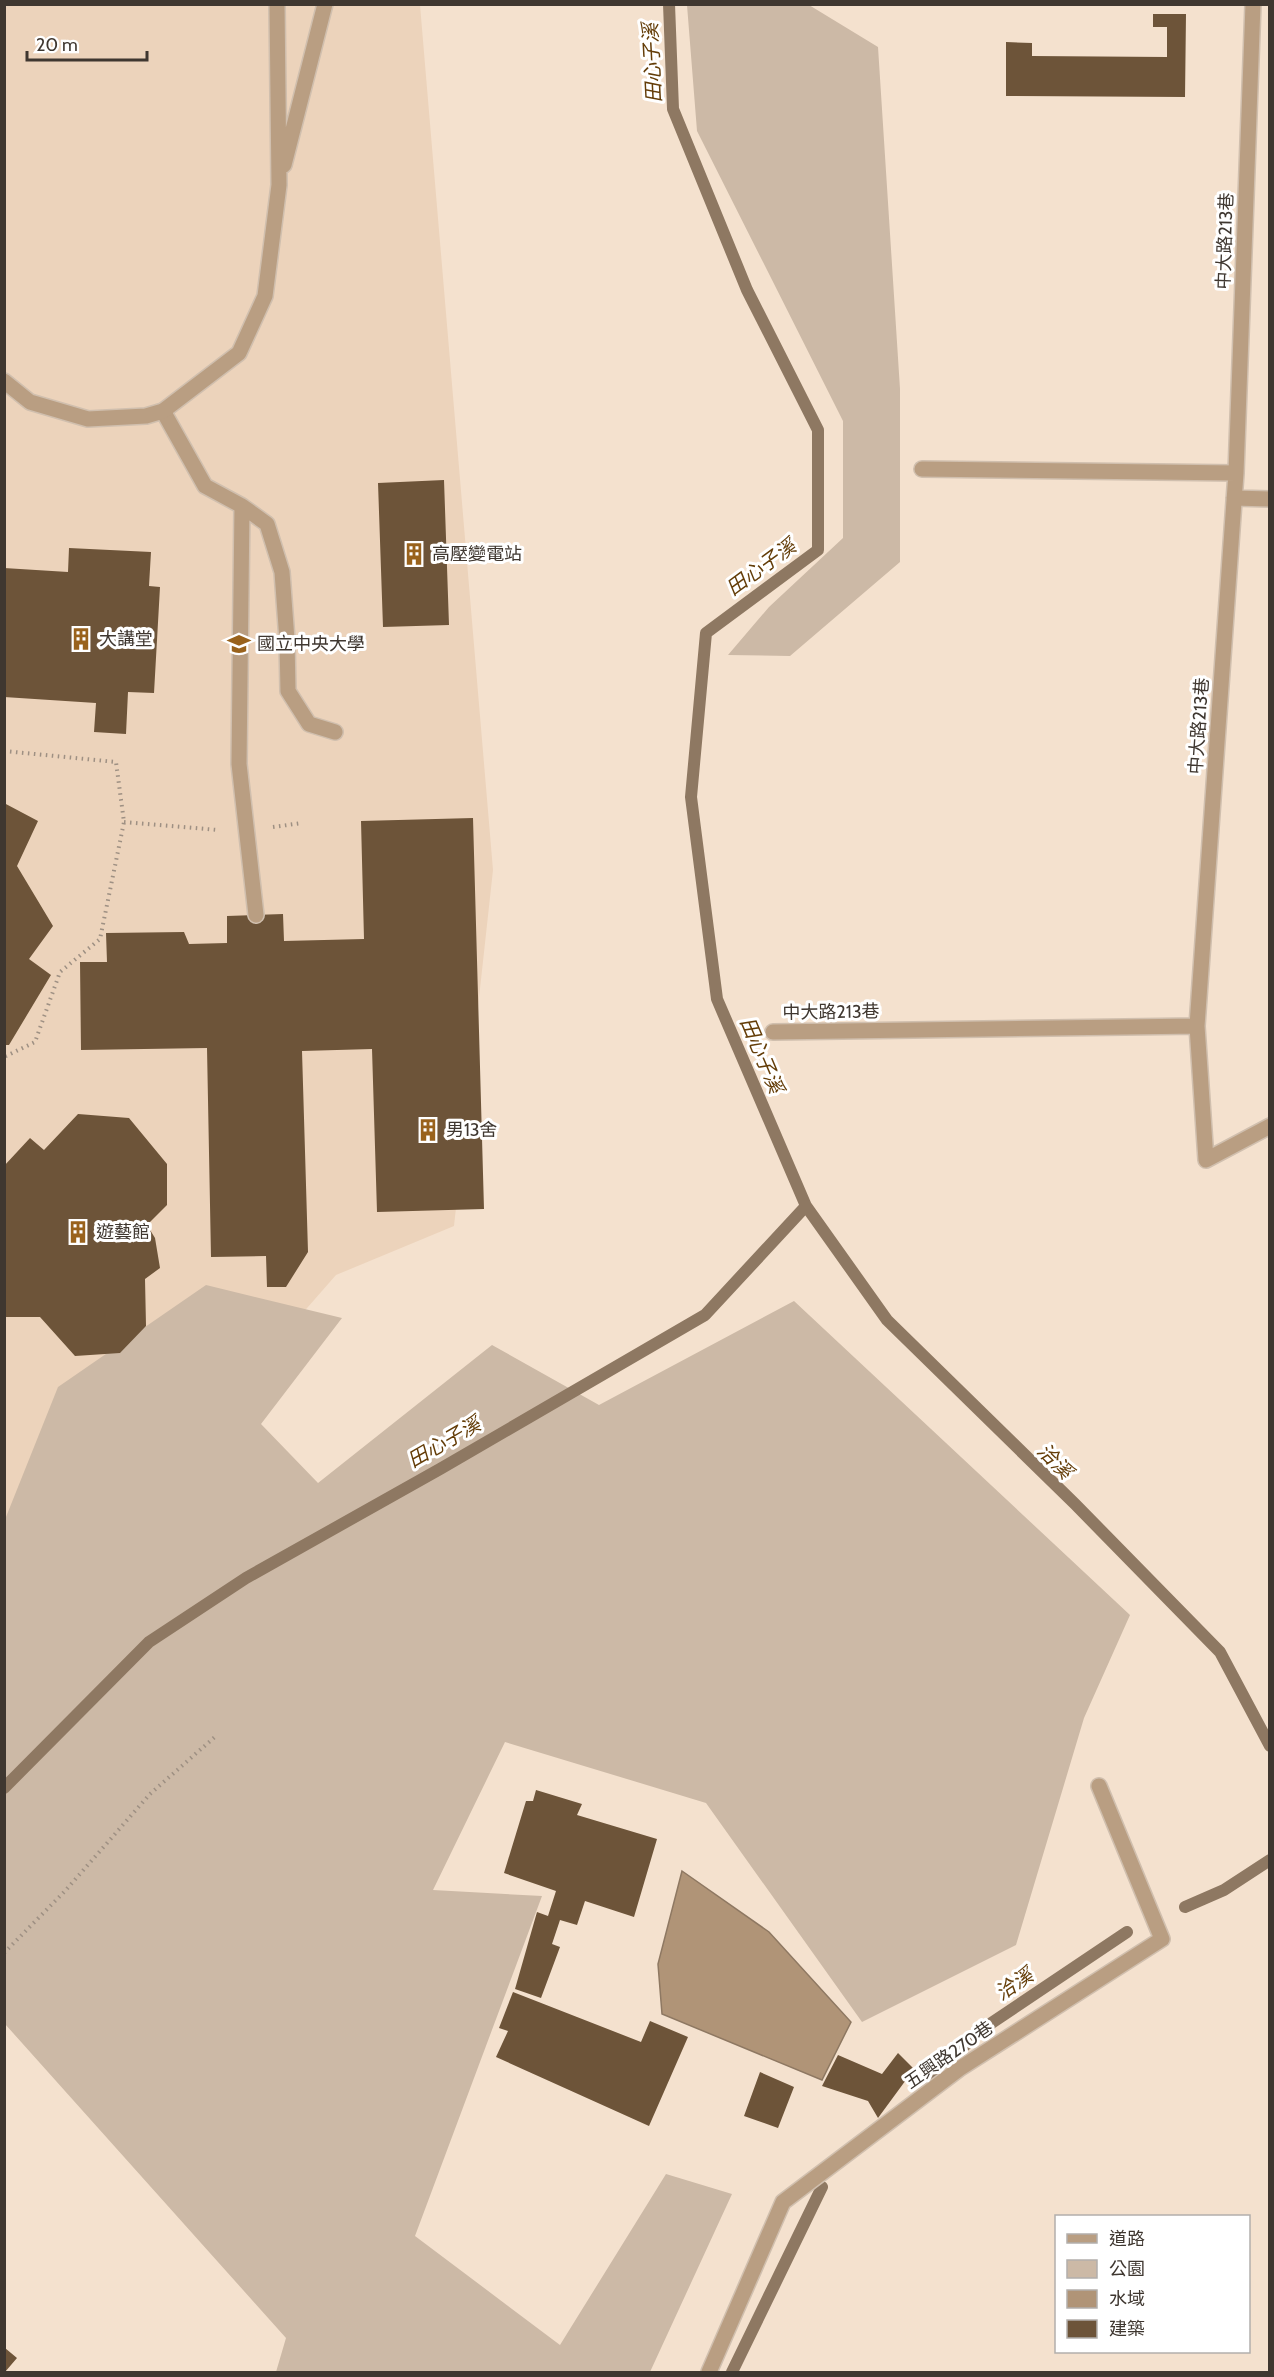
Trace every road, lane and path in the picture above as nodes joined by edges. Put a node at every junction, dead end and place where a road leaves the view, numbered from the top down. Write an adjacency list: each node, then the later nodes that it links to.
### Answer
1 (277, 4): 4 (street)
2 (325, 4): 4 (street)
3 (1253, 4): 8 (street, 中大路213巷)
4 (279, 185): 6 (street)
5 (4, 381): 6 (street)
6 (163, 411): 11 (street)
7 (922, 469): 8 (street)
8 (1236, 473): 9 (street, 中大路213巷)
9 (1234, 498): 10 (street); 18 (street, 中大路213巷)
10 (1269, 499)
11 (242, 506): 12 (street); 16 (street)
12 (335, 732)
13 (4, 751): 14 (path)
14 (124, 822): 16 (path); 20 (path)
15 (302, 823): 16 (path)
16 (247, 831): 17 (street)
17 (256, 915)
18 (1197, 1026): 19 (street, 中大路213巷); 21 (street)
19 (773, 1032)
20 (4, 1057)
21 (1269, 1126)
22 (217, 1735): 24 (path)
23 (1099, 1786): 25 (street, 五興路270巷)
24 (4, 1953)
25 (709, 2373)

